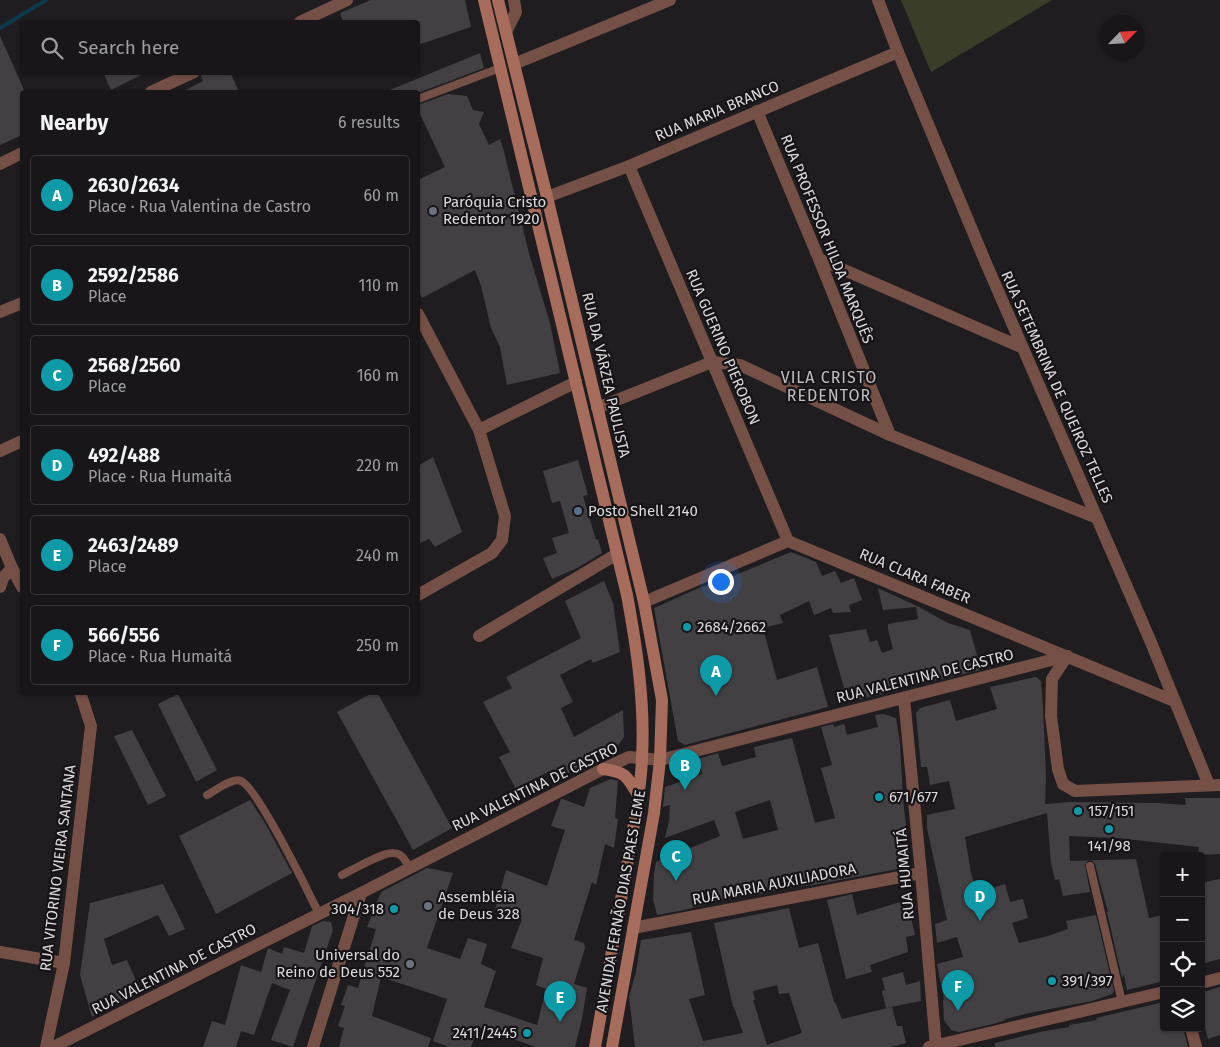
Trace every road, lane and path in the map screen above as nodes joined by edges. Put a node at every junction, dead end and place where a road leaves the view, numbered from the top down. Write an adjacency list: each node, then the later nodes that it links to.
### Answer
1 (347, 0): 7 (street)
2 (484, 0): 11 (main road, RUA DA VÁRZEA PAULISTA)
3 (498, 0): 8 (main road, RUA DA VÁRZEA PAULISTA)
4 (514, 0): 8 (street)
5 (670, 0): 10 (street)
6 (878, 0): 9 (street, RUA SETEMBRINA DE QUEIROZ TELLES)
7 (304, 20)
8 (506, 32): 10 (main road, RUA DA VÁRZEA PAULISTA)
9 (898, 52): 15 (street, RUA MARIA BRANCO); 24 (street, RUA SETEMBRINA DE QUEIROZ TELLES)
10 (514, 64): 19 (main road, RUA DA VÁRZEA PAULISTA)
11 (500, 68): 14 (lane); 26 (main road, RUA DA VÁRZEA PAULISTA)
12 (188, 75): 13 (street)
13 (155, 90)
14 (420, 98)
15 (757, 112): 18 (street, RUA MARIA BRANCO); 20 (street, RUA PROFESSOR HILDA MARQUÊS)
16 (20, 154): 17 (street)
17 (0, 164)
18 (629, 166): 19 (street, RUA MARIA BRANCO); 25 (street, RUA GUERINO PIEROBON)
19 (547, 197): 27 (main road, RUA DA VÁRZEA PAULISTA)
20 (819, 259): 24 (street); 29 (street, RUA PROFESSOR HILDA MARQUÊS)
21 (20, 304): 22 (street)
22 (0, 312)
23 (420, 318): 28 (street)
24 (1022, 347): 32 (street, RUA SETEMBRINA DE QUEIROZ TELLES)
25 (712, 362): 27 (street); 29 (street); 34 (street, RUA GUERINO PIEROBON)
26 (576, 382): 28 (street); 35 (main road, RUA DA VÁRZEA PAULISTA)
27 (597, 408): 40 (main road, RUA DA VÁRZEA PAULISTA)
28 (479, 430): 39 (street)
29 (890, 435): 32 (street)
30 (20, 442): 31 (street)
31 (0, 451)
32 (1097, 518): 45 (street, RUA SETEMBRINA DE QUEIROZ TELLES)
33 (0, 540): 36 (street)
34 (788, 541): 40 (street); 42 (street, RUA CLARA FABER)
35 (617, 554): 41 (street); 46 (main road, RUA DA VÁRZEA PAULISTA)
36 (12, 568): 37 (street); 38 (street)
37 (20, 583)
38 (0, 587)
39 (420, 594)
40 (644, 602): 47 (main road, RUA DA VÁRZEA PAULISTA)
41 (479, 636)
42 (1067, 656): 44 (street, RUA VALENTINA DE CASTRO); 45 (street, RUA CLARA FABER); 49 (street)
43 (81, 695): 60 (street, RUA VITORINO VIEIRA SANTANA)
44 (904, 698): 47 (street, RUA VALENTINA DE CASTRO); 54 (street, RUA HUMAITÁ)
45 (1174, 701): 49 (street, RUA SETEMBRINA DE QUEIROZ TELLES)
46 (642, 758): 47 (street, RUA VALENTINA DE CASTRO); 48 (street, RUA VALENTINA DE CASTRO); 51 (main road, AVENIDA FERNÃO DIAS PAES LEME)
47 (660, 760): 58 (main road, AVENIDA FERNÃO DIAS PAES LEME)
48 (603, 769): 51 (main road); 53 (street, RUA VALENTINA DE CASTRO)
49 (1215, 785)
50 (206, 795): 57 (lane)
51 (638, 795): 70 (main road, AVENIDA FERNÃO DIAS PAES LEME)
52 (1090, 866): 64 (lane)
53 (409, 868): 55 (lane); 56 (street, RUA VALENTINA DE CASTRO)
54 (921, 873): 58 (street, RUA MARIA AUXILIADORA); 66 (street, RUA HUMAITÁ)
55 (342, 875)
56 (361, 893): 57 (street, RUA VALENTINA DE CASTRO); 69 (street)
57 (319, 914): 68 (street, RUA VALENTINA DE CASTRO)
58 (633, 928): 71 (main road, AVENIDA FERNÃO DIAS PAES LEME)
59 (0, 952): 60 (street)
60 (64, 962): 67 (street, RUA VITORINO VIEIRA SANTANA)
61 (1220, 978): 62 (street)
62 (1205, 982)
63 (1160, 993): 64 (street)
64 (1122, 1002): 66 (street)
65 (1193, 1032): 72 (street)
66 (934, 1046)
67 (46, 1047)
68 (53, 1047)
69 (313, 1047)
70 (595, 1047)
71 (612, 1047)
72 (1196, 1047)

